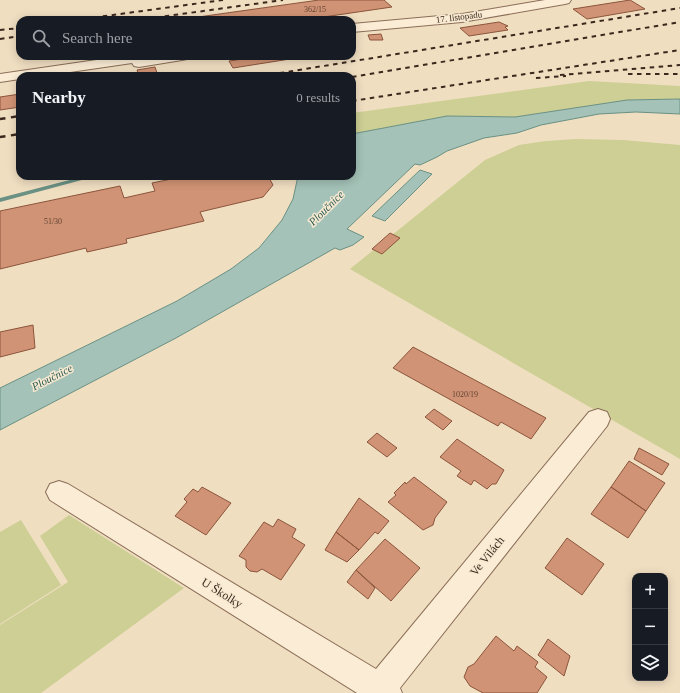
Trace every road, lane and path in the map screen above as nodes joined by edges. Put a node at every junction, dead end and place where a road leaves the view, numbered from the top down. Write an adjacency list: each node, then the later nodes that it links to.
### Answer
1 (565, 0): 2 (street, 17. listopadu)
2 (509, 5): 3 (street, 17. listopadu)
3 (356, 28)
4 (124, 60): 6 (street)
5 (159, 60): 7 (street)
6 (41, 72)
7 (90, 72)
8 (16, 76): 9 (street)
9 (0, 78)
10 (16, 85): 11 (street)
11 (0, 88)
12 (598, 419): 14 (street, Ve Vilách)
13 (59, 492): 14 (street, U Školky)
14 (380, 692)

